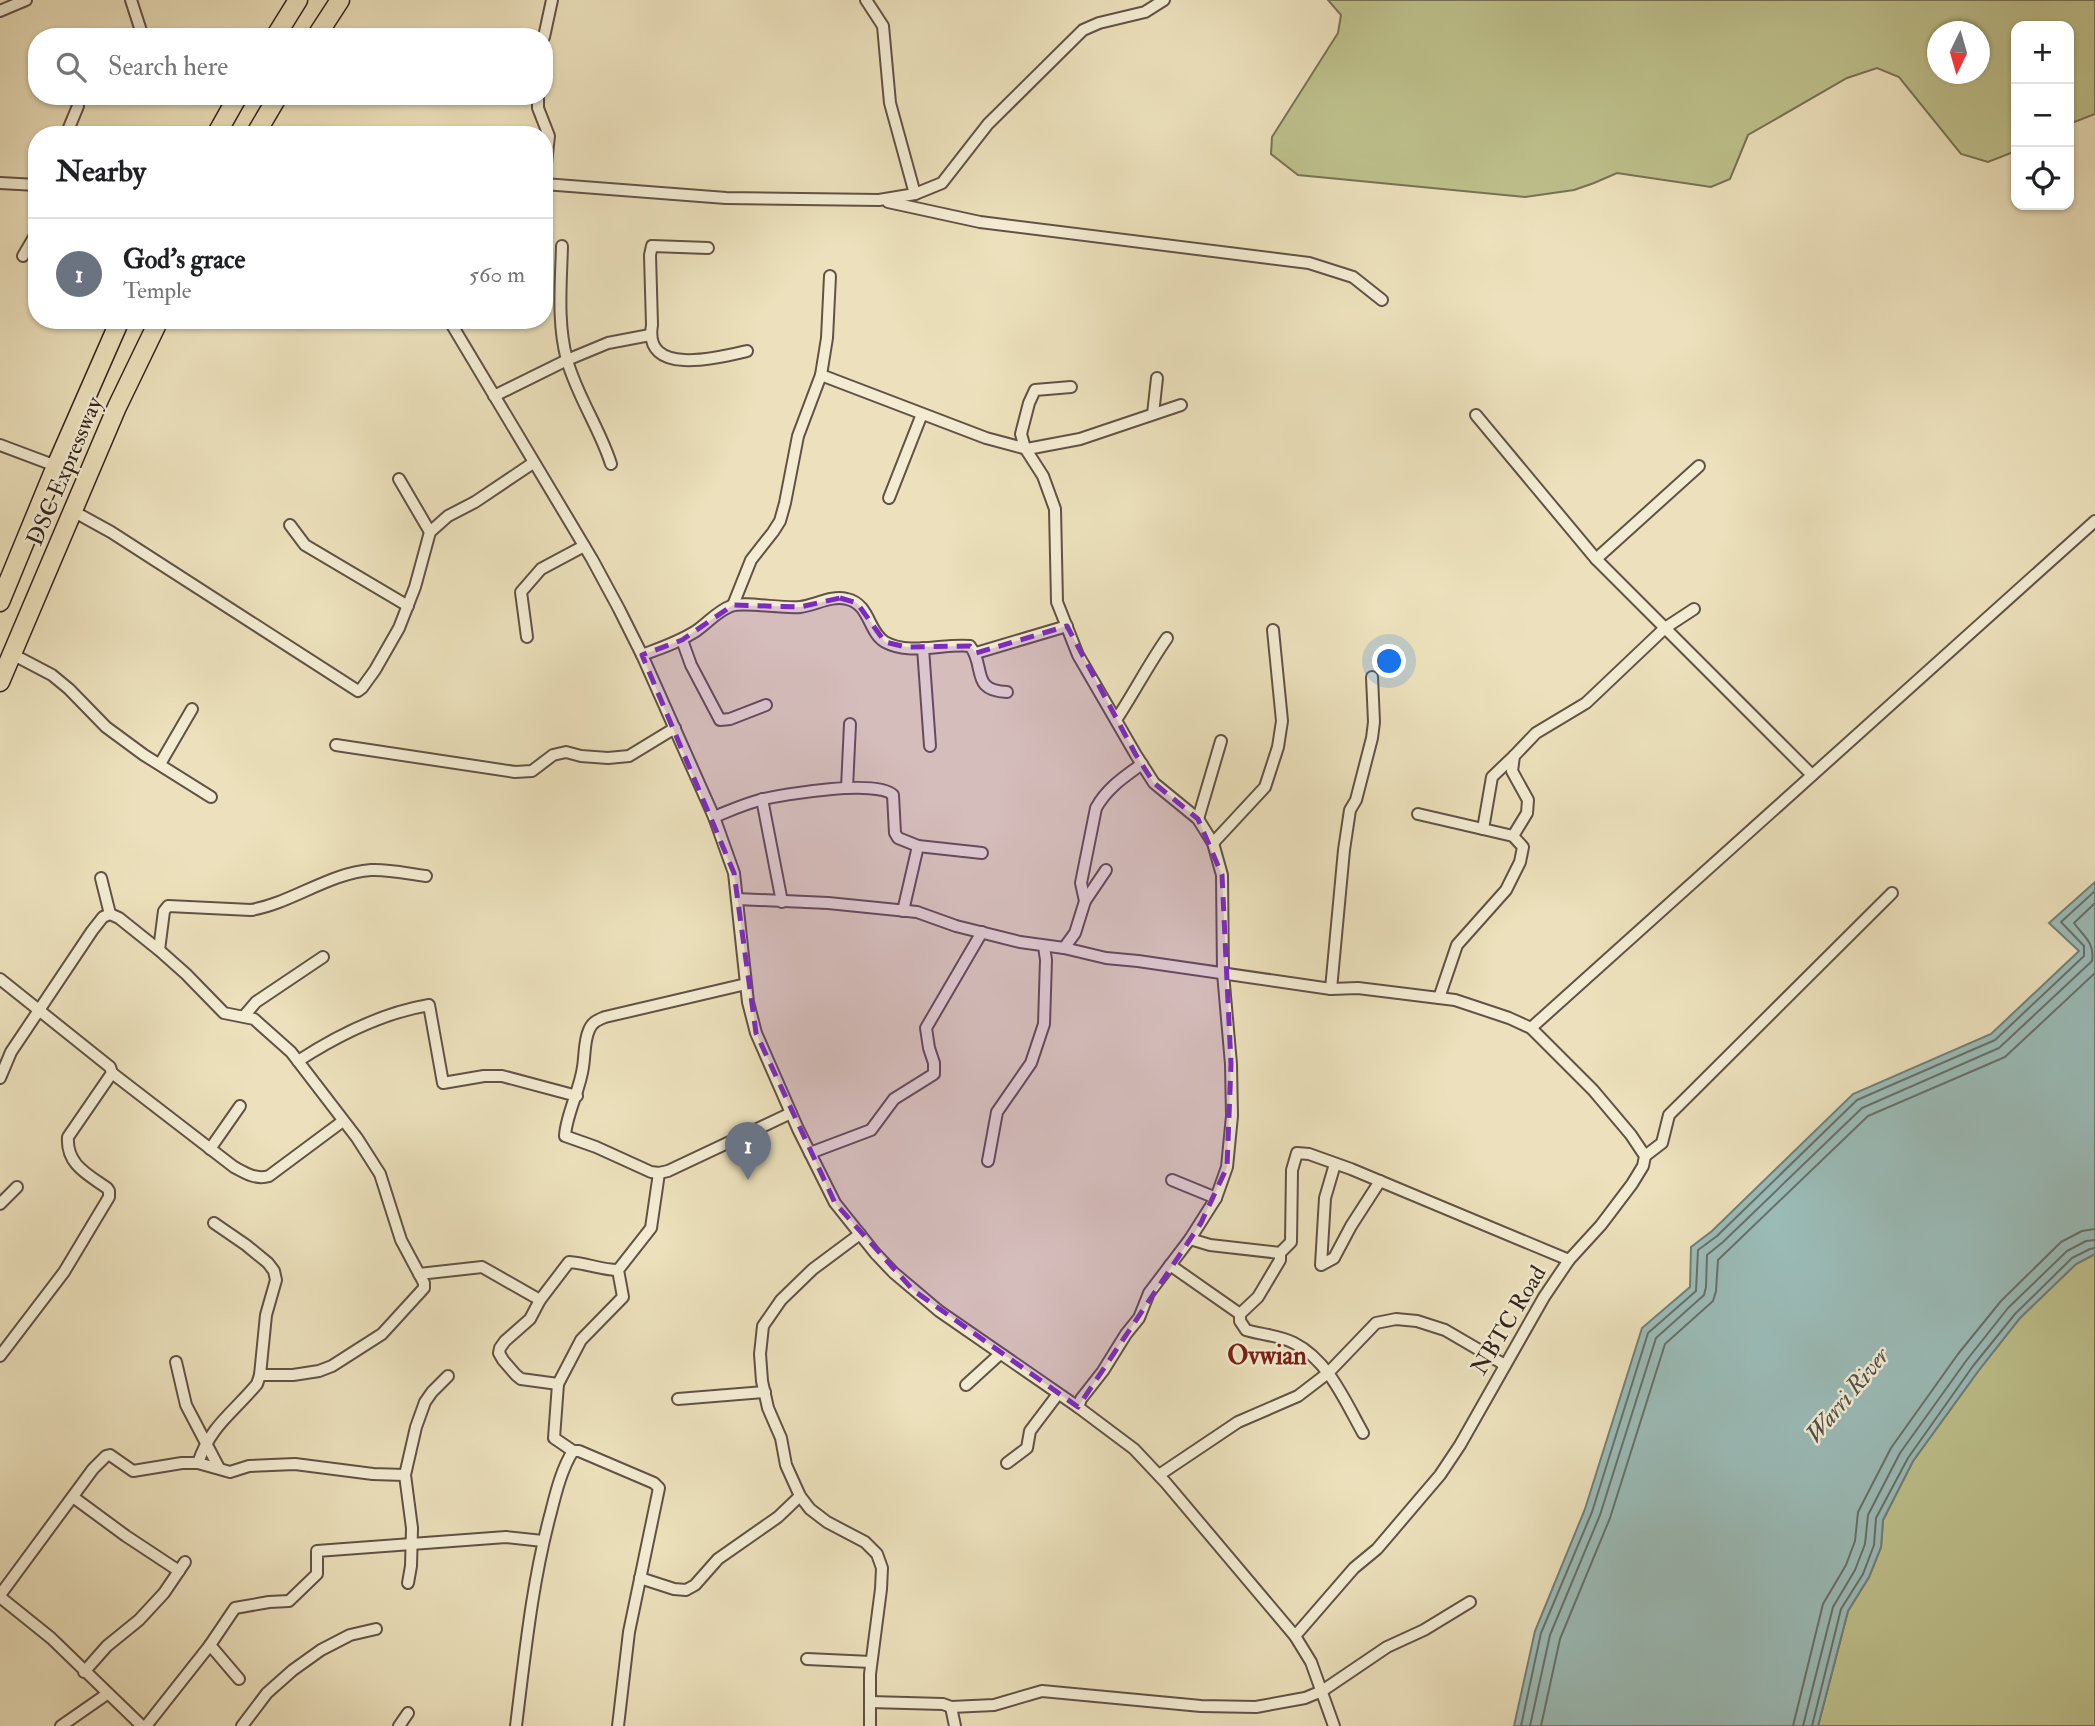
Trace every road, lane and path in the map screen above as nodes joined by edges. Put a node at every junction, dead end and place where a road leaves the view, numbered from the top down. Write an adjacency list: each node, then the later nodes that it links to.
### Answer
1 (26, 0): 8 (street)
2 (131, 0): 9 (street)
3 (298, 0): 10 (main road)
4 (340, 0): 11 (main road)
5 (552, 0): 12 (street)
6 (866, 0): 24 (street)
7 (1164, 0): 24 (street)
8 (0, 10)
9 (141, 28)
10 (281, 28)
11 (322, 28)
12 (546, 28)
13 (228, 105): 18 (main road)
14 (273, 105): 19 (main road)
15 (538, 105): 20 (street)
16 (78, 106): 17 (street)
17 (70, 126)
18 (220, 126)
19 (260, 126)
20 (545, 126)
21 (0, 183): 23 (street)
22 (553, 183): 25 (street)
23 (28, 185)
24 (915, 194): 25 (street)
25 (879, 201): 31 (street)
26 (562, 246): 37 (street)
27 (28, 247): 29 (street)
28 (708, 248): 35 (street)
29 (23, 256)
30 (831, 276): 38 (street)
31 (1382, 300)
32 (116, 329): 50 (main road, DSC Expressway)
33 (154, 329): 54 (main road, DSC Expressway)
34 (454, 329): 41 (street)
35 (650, 335): 36 (street); 37 (street)
36 (747, 351)
37 (567, 360): 41 (street); 49 (street)
38 (821, 375): 43 (street); 61 (street)
39 (1157, 378): 44 (street)
40 (1071, 387): 47 (street)
41 (494, 396): 48 (street)
42 (1181, 405): 44 (street)
43 (922, 414): 47 (street); 53 (street)
44 (1153, 414): 47 (street)
45 (1476, 415): 59 (street)
46 (0, 445): 50 (street)
47 (1027, 449): 64 (street)
48 (533, 463): 57 (street); 58 (street)
49 (611, 464)
50 (56, 466): 60 (main road, DSC Expressway)
51 (1699, 466): 59 (street)
52 (398, 479): 57 (street)
53 (889, 498)
54 (73, 511): 62 (street); 72 (main road, DSC Expressway)
55 (2095, 521): 88 (street)
56 (290, 524): 62 (street)
57 (430, 532): 62 (street)
58 (584, 546): 67 (street); 73 (street)
59 (1596, 559): 65 (street)
60 (0, 602)
61 (733, 605): 69 (street); 70 (street)
62 (408, 606)
63 (1694, 609): 65 (street)
64 (1067, 626): 71 (street); 79 (street)
65 (1665, 628): 85 (street); 88 (street)
66 (1273, 630): 97 (street)
67 (527, 637)
68 (1167, 638): 79 (street)
69 (682, 640): 73 (street); 77 (street)
70 (923, 648): 71 (street); 84 (street)
71 (976, 653): 76 (street)
72 (12, 654): 75 (main road, DSC Expressway); 86 (street)
73 (642, 655): 81 (street)
74 (1372, 677): 117 (street)
75 (0, 682)
76 (1007, 692)
77 (766, 705)
78 (192, 709): 86 (street)
79 (1116, 720): 87 (street)
80 (850, 724): 89 (street)
81 (675, 728): 83 (street); 93 (street)
82 (1221, 741): 94 (street)
83 (336, 746)
84 (930, 746)
85 (1514, 756): 95 (street); 96 (street)
86 (160, 764): 90 (street)
87 (1142, 764): 94 (street); 105 (street)
88 (1812, 775): 121 (street)
89 (847, 788): 91 (street); 98 (street)
90 (211, 797)
91 (762, 799): 93 (street); 106 (street)
92 (1418, 814): 95 (street)
93 (714, 817): 104 (street)
94 (1198, 819): 97 (street)
95 (1483, 829): 96 (street)
96 (1513, 836): 118 (street)
97 (1213, 843): 114 (street)
98 (918, 846): 99 (street); 107 (street)
99 (982, 853)
100 (1106, 870): 105 (street)
101 (426, 876): 112 (street)
102 (101, 878): 108 (street)
103 (1892, 893): 131 (street, NBTC Road)
104 (737, 899): 106 (street); 116 (street)
105 (1085, 901): 111 (street)
106 (782, 902): 107 (street)
107 (903, 911): 109 (street)
108 (110, 914): 112 (street); 119 (street)
109 (982, 932): 110 (street); 130 (street)
110 (1045, 946): 111 (street); 132 (street)
111 (1064, 948): 114 (street)
112 (159, 950): 120 (street)
113 (323, 957): 120 (street)
114 (1223, 972): 117 (street); 138 (street)
115 (0, 979): 119 (street)
116 (746, 984): 125 (street); 127 (street)
117 (1331, 989): 118 (street)
118 (1439, 998): 121 (street)
119 (41, 1010): 123 (street); 124 (street)
120 (244, 1016): 122 (street)
121 (1531, 1028): 131 (street)
122 (298, 1061): 125 (street); 128 (street)
123 (112, 1073): 129 (street); 151 (street)
124 (0, 1078)
125 (577, 1096): 134 (street)
126 (240, 1106): 129 (street)
127 (791, 1113): 130 (street); 134 (street)
128 (343, 1121): 129 (street); 147 (street)
129 (210, 1149)
130 (810, 1153): 141 (street)
131 (1645, 1156): 144 (street, NBTC Road)
132 (988, 1161)
133 (1335, 1164): 136 (street); 136 (street); 143 (street)
134 (659, 1173): 146 (street)
135 (1172, 1180): 138 (street)
136 (1380, 1181): 144 (street)
137 (17, 1187): 139 (street)
138 (1216, 1198): 142 (street)
139 (0, 1204)
140 (214, 1223): 155 (street)
141 (860, 1234): 150 (street); 159 (street)
142 (1190, 1239): 143 (street); 145 (street)
143 (1280, 1253): 149 (street)
144 (1569, 1260): 153 (street, NBTC Road)
145 (1170, 1265): 149 (street); 162 (street)
146 (618, 1270): 148 (street); 157 (street)
147 (419, 1274): 148 (street); 155 (street)
148 (540, 1300): 157 (street)
149 (1240, 1314): 154 (street)
150 (1000, 1354): 158 (street); 160 (street)
151 (0, 1356)
152 (176, 1362): 164 (street)
153 (1504, 1365): 154 (street); 181 (street, NBTC Road)
154 (1328, 1373): 163 (street); 171 (street)
155 (260, 1375): 164 (street)
156 (448, 1376): 170 (street)
157 (558, 1384): 165 (street)
158 (966, 1385)
159 (765, 1392): 161 (street); 172 (street)
160 (1058, 1394): 162 (street); 168 (street)
161 (678, 1399)
162 (1078, 1407): 171 (street)
163 (1363, 1433)
164 (205, 1443): 166 (street); 167 (street); 169 (street)
165 (573, 1451): 174 (street); 176 (street)
166 (182, 1463): 167 (street); 173 (street)
167 (198, 1463): 169 (street)
168 (1007, 1463)
169 (219, 1468): 170 (street)
170 (405, 1475): 175 (street)
171 (1159, 1475): 181 (street)
172 (800, 1496): 176 (street); 184 (street)
173 (73, 1497): 178 (street); 185 (street)
174 (543, 1541): 175 (street); 196 (street)
175 (412, 1544): 177 (street); 182 (street)
176 (640, 1578): 197 (street)
177 (408, 1583)
178 (0, 1596): 185 (street)
179 (1470, 1602): 187 (street)
180 (376, 1629): 194 (street)
181 (1295, 1636): 187 (street)
182 (210, 1645): 186 (street); 193 (street)
183 (807, 1659): 184 (street)
184 (871, 1662): 189 (street)
185 (84, 1672): 188 (street)
186 (239, 1679)
187 (1322, 1691): 190 (street); 200 (street)
188 (107, 1693): 192 (street); 193 (street)
189 (870, 1702): 190 (street); 198 (street)
190 (951, 1707): 199 (street)
191 (408, 1713): 195 (street)
192 (61, 1726)
193 (144, 1726)
194 (242, 1726)
195 (399, 1726)
196 (516, 1726)
197 (618, 1726)
198 (870, 1726)
199 (956, 1726)
200 (1334, 1726)

